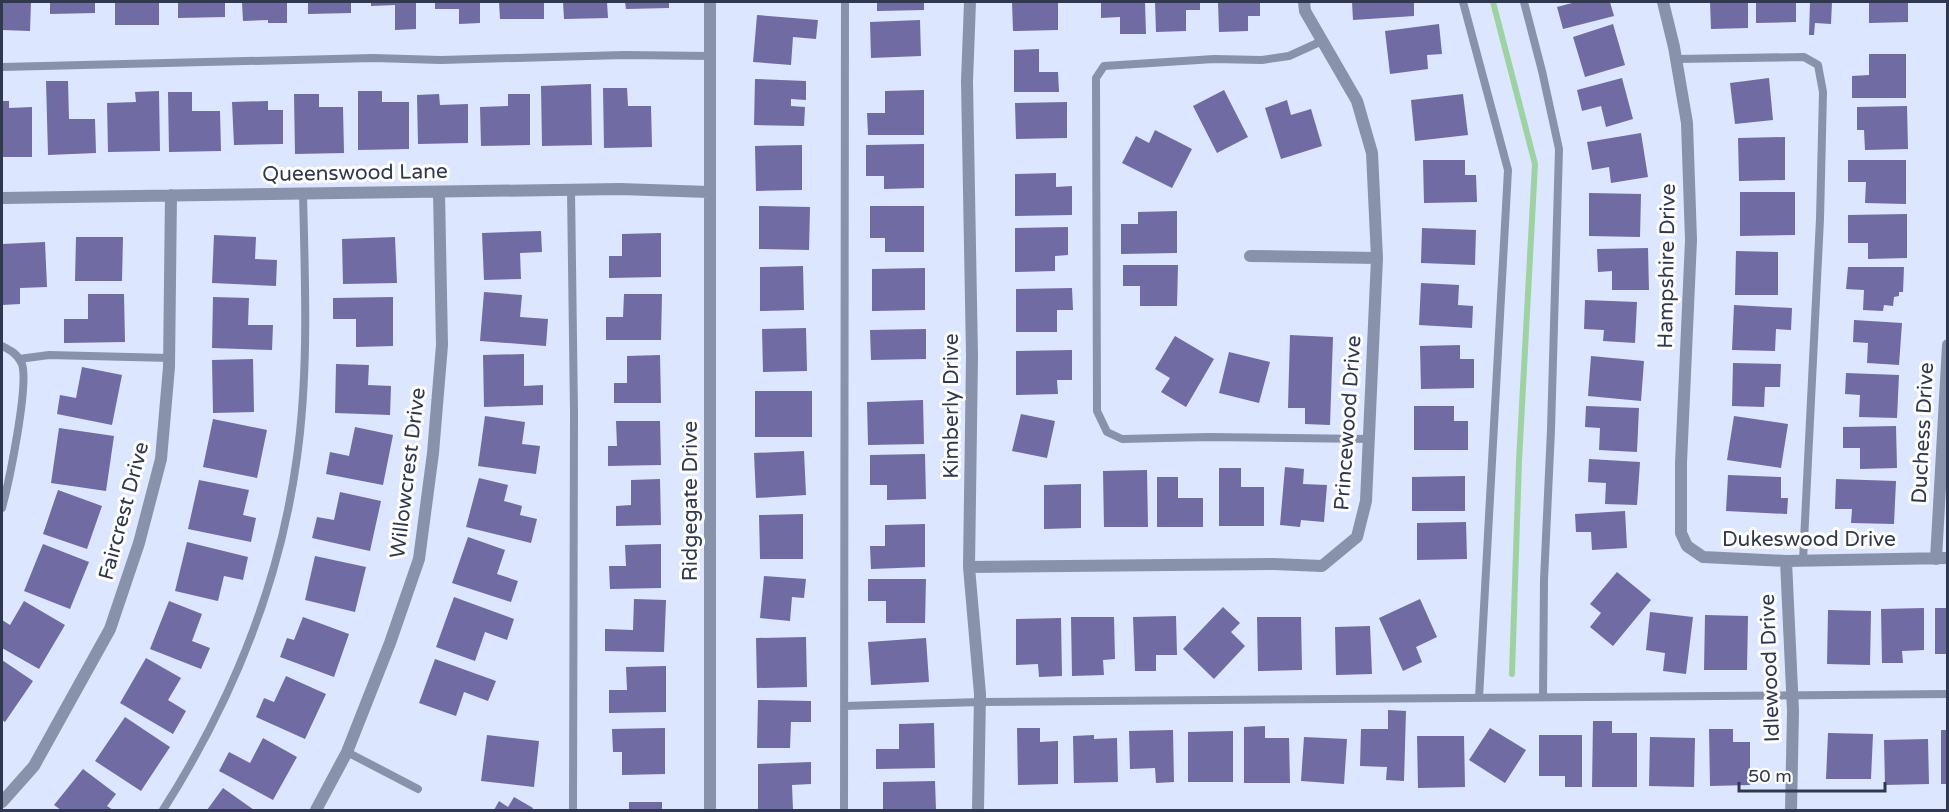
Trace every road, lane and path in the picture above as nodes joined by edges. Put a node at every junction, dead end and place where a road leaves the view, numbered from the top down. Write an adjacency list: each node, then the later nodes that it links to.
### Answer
1 (710, 2): 9 (street, Ridgegate Drive)
2 (845, 2): 36 (lane)
3 (970, 2): 30 (street, Kimberly Drive)
4 (1304, 2): 8 (street, Princewood Drive)
5 (1463, 2): 34 (lane)
6 (1524, 2): 33 (lane)
7 (1663, 2): 10 (street, Hampshire Drive)
8 (1322, 41): 19 (street, Princewood Drive); 24 (lane)
9 (711, 56): 11 (lane); 14 (street, Ridgegate Drive)
10 (1676, 59): 26 (street, Hampshire Drive); 29 (lane)
11 (2, 67)
12 (571, 190): 13 (street, Queenswood Lane); 14 (street, Queenswood Lane); 42 (lane)
13 (439, 192): 15 (street, Queenswood Lane); 37 (street, Willowcrest Drive)
14 (709, 192): 43 (street, Ridgegate Drive)
15 (303, 194): 16 (street, Queenswood Lane); 40 (lane)
16 (171, 195): 17 (street, Queenswood Lane); 22 (street, Faircrest Drive)
17 (2, 198)
18 (1250, 256): 19 (street)
19 (1377, 258): 24 (street, Princewood Drive)
20 (1947, 345): 27 (street, Duchess Drive)
21 (2, 346): 23 (lane)
22 (170, 358): 23 (lane); 39 (street, Faircrest Drive)
23 (19, 359): 25 (lane)
24 (1369, 439): 30 (street, Princewood Drive)
25 (2, 507)
26 (1681, 533): 28 (street, Dukeswood Drive)
27 (1942, 559): 29 (street, Dukeswood Drive)
28 (1786, 561): 29 (street, Dukeswood Drive); 32 (street, Idlewood Drive)
29 (1803, 561)
30 (969, 567): 35 (street, Kimberly Drive)
31 (1947, 694): 32 (lane)
32 (1792, 695): 33 (lane); 46 (street, Idlewood Drive)
33 (1543, 697): 34 (lane)
34 (1479, 698): 35 (lane)
35 (980, 702): 36 (lane); 45 (street, Kimberly Drive)
36 (844, 706): 44 (lane)
37 (347, 752): 38 (lane); 41 (street, Willowcrest Drive)
38 (418, 789)
39 (2, 802)
40 (163, 810)
41 (316, 810)
42 (573, 810)
43 (710, 810)
44 (844, 810)
45 (978, 810)
46 (1791, 810)

